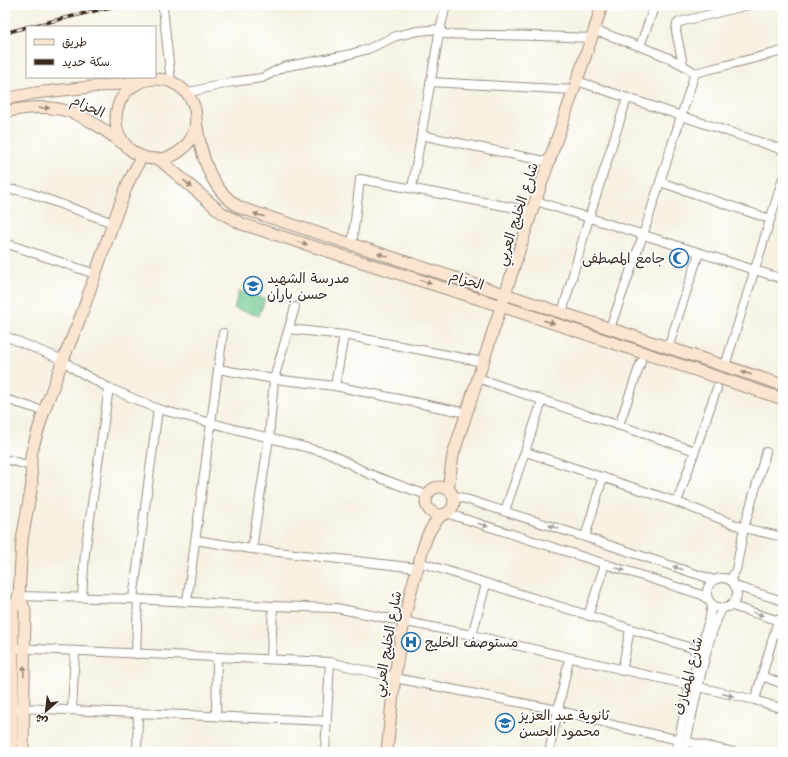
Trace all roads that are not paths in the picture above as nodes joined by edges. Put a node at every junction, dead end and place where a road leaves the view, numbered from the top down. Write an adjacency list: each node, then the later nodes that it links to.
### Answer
1 (446, 5): 6 (street)
2 (602, 5): 7 (main road, شارع الخليج العربي)
3 (655, 5): 8 (street)
4 (749, 5): 10 (street)
5 (164, 8): 13 (street)
6 (440, 32): 7 (street); 14 (street); 16 (street)
7 (593, 35): 8 (street); 15 (main road, شارع الخليج العربي)
8 (640, 46): 10 (street)
9 (783, 51): 11 (street)
10 (683, 65): 11 (street)
11 (695, 73): 20 (street)
12 (140, 82): 13 (main road); 18 (main road); 23 (main road)
13 (171, 82): 16 (main road)
14 (430, 82): 15 (street); 22 (street)
15 (576, 86): 17 (street); 27 (main road, شارع الخليج العربي)
16 (186, 93): 21 (main road)
17 (627, 98): 20 (street); 33 (street)
18 (5, 99)
19 (5, 112): 23 (main road, الحزام, one-way to 23)
20 (681, 116): 24 (street); 29 (street)
21 (196, 121): 26 (main road); 38 (main road, one-way to 21)
22 (421, 135): 27 (street); 30 (street)
23 (130, 149): 25 (main road)
24 (783, 150)
25 (142, 156): 26 (main road); 35 (main road)
26 (159, 159): 44 (main road, الحزام, one-way to 44)
27 (550, 162): 32 (main road, شارع الخليج العربي)
28 (783, 178): 34 (street)
29 (660, 182): 34 (street); 36 (street)
30 (412, 188): 32 (street); 38 (street)
31 (5, 190): 35 (street)
32 (534, 206): 33 (street); 43 (main road, شارع الخليج العربي)
33 (589, 218): 36 (street); 46 (street)
34 (770, 219): 40 (street)
35 (113, 223): 41 (main road)
36 (642, 235): 39 (street); 47 (street)
37 (5, 243): 41 (street)
38 (352, 245): 43 (main road, one-way to 38)
39 (700, 253): 40 (street); 52 (street)
40 (755, 270): 42 (street); 56 (street)
41 (95, 274): 53 (main road)
42 (783, 279)
43 (506, 294): 44 (main road, شارع الخليج العربي); 46 (main road)
44 (501, 306): 54 (main road, شارع الخليج العربي); 65 (main road, الحزام, one-way to 65)
45 (295, 307): 48 (street)
46 (562, 312): 47 (main road)
47 (610, 328): 52 (main road)
48 (289, 330): 50 (street); 59 (street)
49 (223, 333): 57 (street)
50 (344, 335): 54 (street); 61 (street)
51 (5, 336): 53 (street)
52 (668, 348): 56 (main road)
53 (63, 360): 62 (street); 68 (main road)
54 (483, 362): 58 (main road, شارع الخليج العربي)
55 (641, 362): 71 (street)
56 (725, 366): 60 (main road, one-way to 56)
57 (218, 369): 59 (street); 70 (street)
58 (478, 378): 66 (street); 69 (main road, شارع الخليج العربي)
59 (274, 379): 61 (street); 72 (street)
60 (783, 385)
61 (335, 386): 69 (street)
62 (109, 388): 67 (street); 98 (street)
63 (717, 388): 73 (street)
64 (5, 399): 68 (street)
65 (783, 399)
66 (542, 401): 71 (street); 74 (street)
67 (158, 409): 70 (street); 99 (street)
68 (44, 411): 78 (main road)
69 (466, 413): 76 (main road, شارع الخليج العربي)
70 (211, 422): 72 (street); 89 (street)
71 (619, 425): 73 (street)
72 (269, 438): 80 (street); 91 (street)
73 (695, 451): 82 (street)
74 (526, 452): 79 (street); 84 (street)
75 (766, 452): 86 (street)
76 (453, 455): 80 (main road, شارع الخليج العربي); 81 (main road, شارع الخليج العربي)
77 (5, 459): 78 (street)
78 (31, 466): 97 (main road)
79 (603, 477): 82 (street); 87 (street)
80 (431, 491): 81 (main road); 83 (main road, شارع الخليج العربي)
81 (450, 492): 84 (street); 85 (main road, شارع الخليج العربي)
82 (677, 502): 86 (street)
83 (428, 508): 85 (main road); 90 (main road, شارع الخليج العربي)
84 (506, 511): 87 (street, one-way to 84)
85 (444, 514): 90 (main road, شارع الخليج العربي); 92 (street, one-way to 92)
86 (744, 528): 88 (street); 95 (street)
87 (585, 537): 94 (street, one-way to 87)
88 (783, 537)
89 (195, 540): 91 (street); 101 (street)
90 (424, 542): 93 (main road, شارع الخليج العربي)
91 (252, 549): 93 (street)
92 (605, 564): 102 (street, one-way to 102); 106 (street)
93 (418, 565): 96 (street); 107 (main road, شارع الخليج العربي)
94 (714, 580): 95 (street); 102 (street)
95 (733, 583): 100 (street); 104 (street)
96 (486, 584): 106 (street); 110 (street)
97 (19, 596): 98 (street); 111 (main road); 112 (main road)
98 (82, 597): 99 (street)
99 (136, 599): 101 (street); 115 (street)
100 (783, 601)
101 (187, 602): 103 (street)
102 (710, 602): 105 (street); 114 (street)
103 (273, 606): 107 (street); 118 (street)
104 (732, 606): 105 (street); 108 (street, one-way to 108)
105 (722, 609): 124 (street, شارع المصارف)
106 (588, 616): 109 (street)
107 (404, 621): 110 (street); 122 (main road, شارع الخليج العربي)
108 (780, 621): 121 (street)
109 (630, 629): 114 (street); 120 (street)
110 (472, 636): 117 (street)
111 (12, 648): 112 (street); 126 (main road)
112 (25, 649): 113 (street); 127 (main road, one-way to 112)
113 (75, 651): 115 (street); 129 (street)
114 (701, 651): 124 (street)
115 (136, 654): 116 (street)
116 (217, 658): 118 (street); 132 (street)
117 (570, 659): 120 (street); 130 (street)
118 (271, 660): 119 (street)
119 (330, 662): 122 (street); 133 (street)
120 (622, 671): 124 (street)
121 (762, 676): 123 (street); 125 (street)
122 (394, 678): 130 (street); 139 (main road, شارع الخليج العربي)
123 (783, 684)
124 (694, 687): 125 (street, one-way to 125); 134 (street)
125 (755, 700): 128 (street)
126 (12, 707): 127 (street); 135 (main road)
127 (24, 708): 129 (street); 136 (main road)
128 (783, 709)
129 (72, 710): 131 (street)
130 (558, 710): 134 (street); 140 (street)
131 (138, 713): 132 (street); 137 (street)
132 (216, 716): 133 (street)
133 (327, 721): 138 (street)
134 (683, 741): 141 (street); 142 (street); 143 (street)
135 (12, 752)
136 (24, 752)
137 (137, 752)
138 (326, 752)
139 (387, 752)
140 (549, 752)
141 (676, 752)
142 (684, 752)
143 (733, 752)

